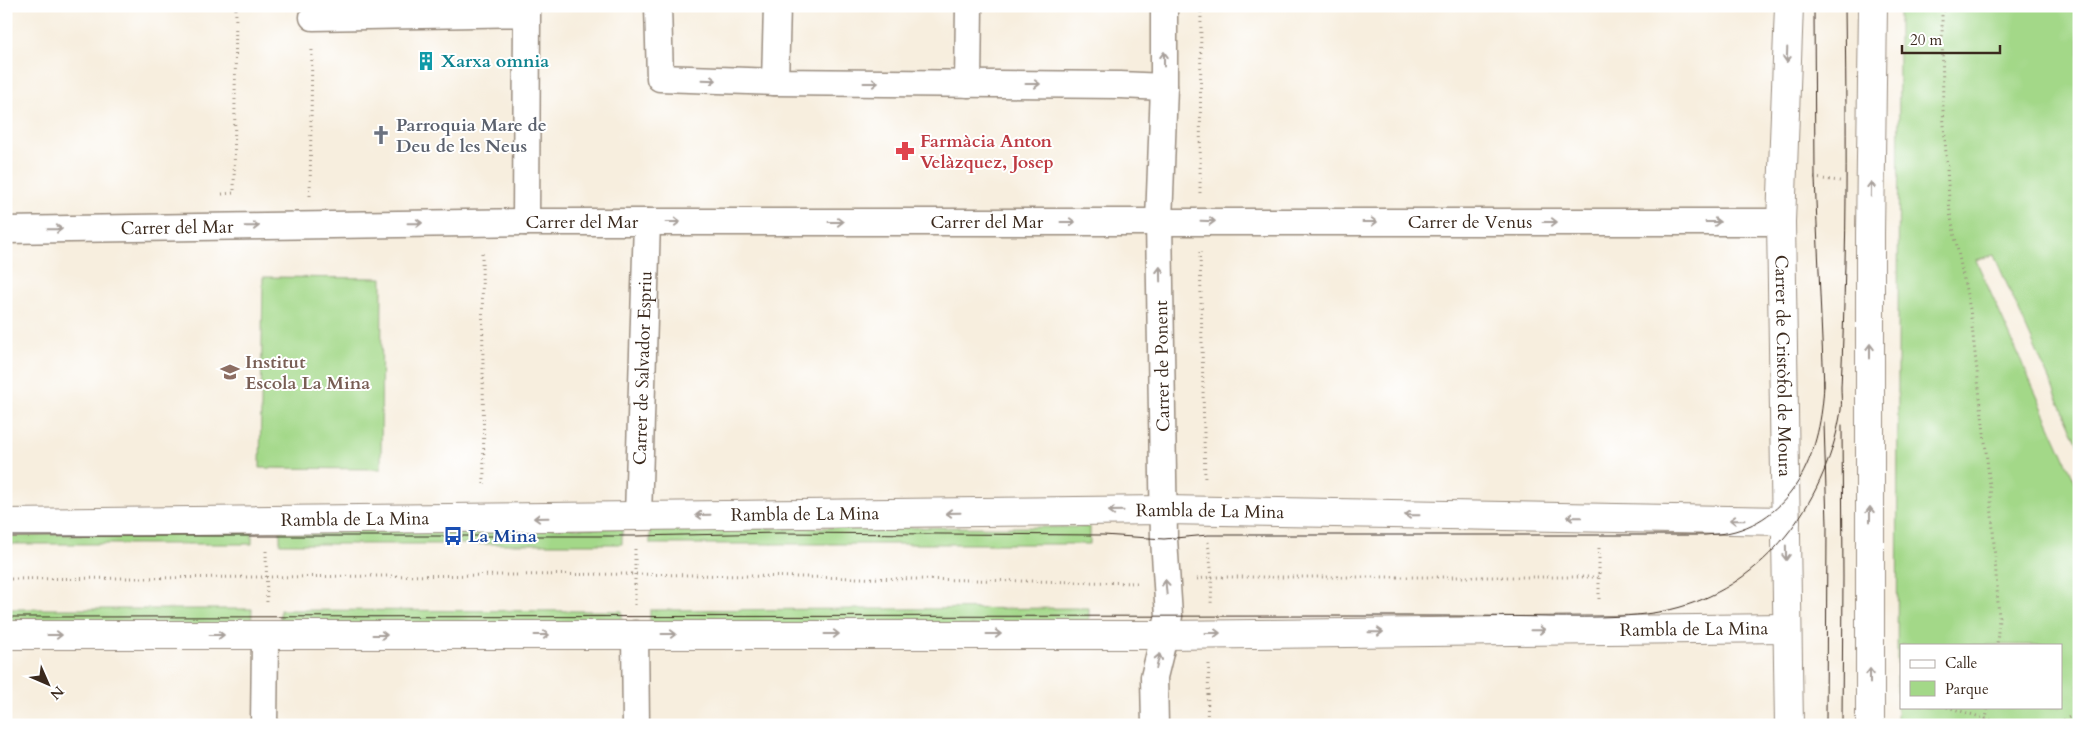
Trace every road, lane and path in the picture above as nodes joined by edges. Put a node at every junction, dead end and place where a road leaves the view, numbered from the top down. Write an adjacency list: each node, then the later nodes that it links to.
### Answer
1 (236, 6): 15 (path)
2 (658, 6): 10 (street, one-way to 10)
3 (777, 6): 10 (street)
4 (969, 6): 11 (street)
5 (1164, 6): 12 (street, Carrer de Ponent, one-way to 5)
6 (1789, 6): 13 (street, Carrer de Cristòfol de Moura, one-way to 13)
7 (1873, 6): 14 (street)
8 (1946, 6): 45 (path)
9 (313, 17): 18 (street); 21 (path)
10 (775, 82): 11 (street, one-way to 11)
11 (968, 84): 12 (street, one-way to 12)
12 (1164, 87): 16 (street, Carrer de Ponent)
13 (1782, 177): 14 (path); 20 (street, Carrer de Cristòfol de Moura)
14 (1871, 183): 55 (street, one-way to 14)
15 (216, 194)
16 (1159, 221): 19 (street, Carrer del Mar, one-way to 16); 20 (street, Carrer de Venus, one-way to 20); 23 (street, Carrer de Ponent, one-way to 16)
17 (482, 222): 18 (street, Carrer del Mar); 21 (street, Carrer del Mar, one-way to 17); 26 (path)
18 (526, 222): 19 (street, Carrer del Mar)
19 (647, 222): 25 (street, Carrer de Salvador Espriu)
20 (1780, 222): 28 (street, Carrer de Cristòfol de Moura)
21 (310, 225): 22 (street, Carrer del Mar, one-way to 21)
22 (6, 230)
23 (1164, 510): 24 (street, Rambla de La Mina); 25 (street, Rambla de La Mina, one-way to 25); 36 (street, Carrer de Ponent)
24 (1206, 512): 27 (street, Rambla de La Mina, one-way to 24); 34 (path)
25 (638, 516): 26 (street, Rambla de La Mina, one-way to 26); 31 (path)
26 (484, 518): 29 (street, Rambla de La Mina)
27 (1603, 518): 28 (street, Rambla de La Mina, one-way to 27); 33 (path, Rambla de La Mina)
28 (1786, 521): 38 (street, Carrer de Cristòfol de Moura, one-way to 38)
29 (6, 522)
30 (266, 544): 32 (path)
31 (634, 574): 32 (path); 36 (path); 41 (path)
32 (266, 577): 35 (path); 37 (path)
33 (1598, 577): 34 (path); 39 (path, Rambla de La Mina)
34 (1212, 578): 36 (path); 40 (path)
35 (6, 579)
36 (1166, 583): 42 (street, Carrer de Ponent, one-way to 36)
37 (267, 610)
38 (1788, 628): 39 (street, Rambla de La Mina); 54 (street, Carrer de Cristòfol de Moura)
39 (1598, 630): 40 (street, Rambla de La Mina, one-way to 39)
40 (1210, 633): 42 (street, Rambla de La Mina); 53 (path)
41 (636, 634): 42 (street, Rambla de La Mina, one-way to 42); 43 (street, Rambla de La Mina, one-way to 41); 51 (street)
42 (1164, 634): 52 (street, Carrer de Ponent, one-way to 42)
43 (6, 635)
44 (265, 642): 50 (street)
45 (1996, 644)
46 (1950, 708): 49 (path)
47 (1988, 708): 49 (path)
48 (2079, 712): 58 (path)
49 (1986, 719): 56 (path); 57 (path)
50 (264, 725)
51 (636, 725)
52 (1155, 725)
53 (1207, 725)
54 (1789, 725)
55 (1870, 725)
56 (1985, 725)
57 (2007, 725)
58 (2055, 725)

